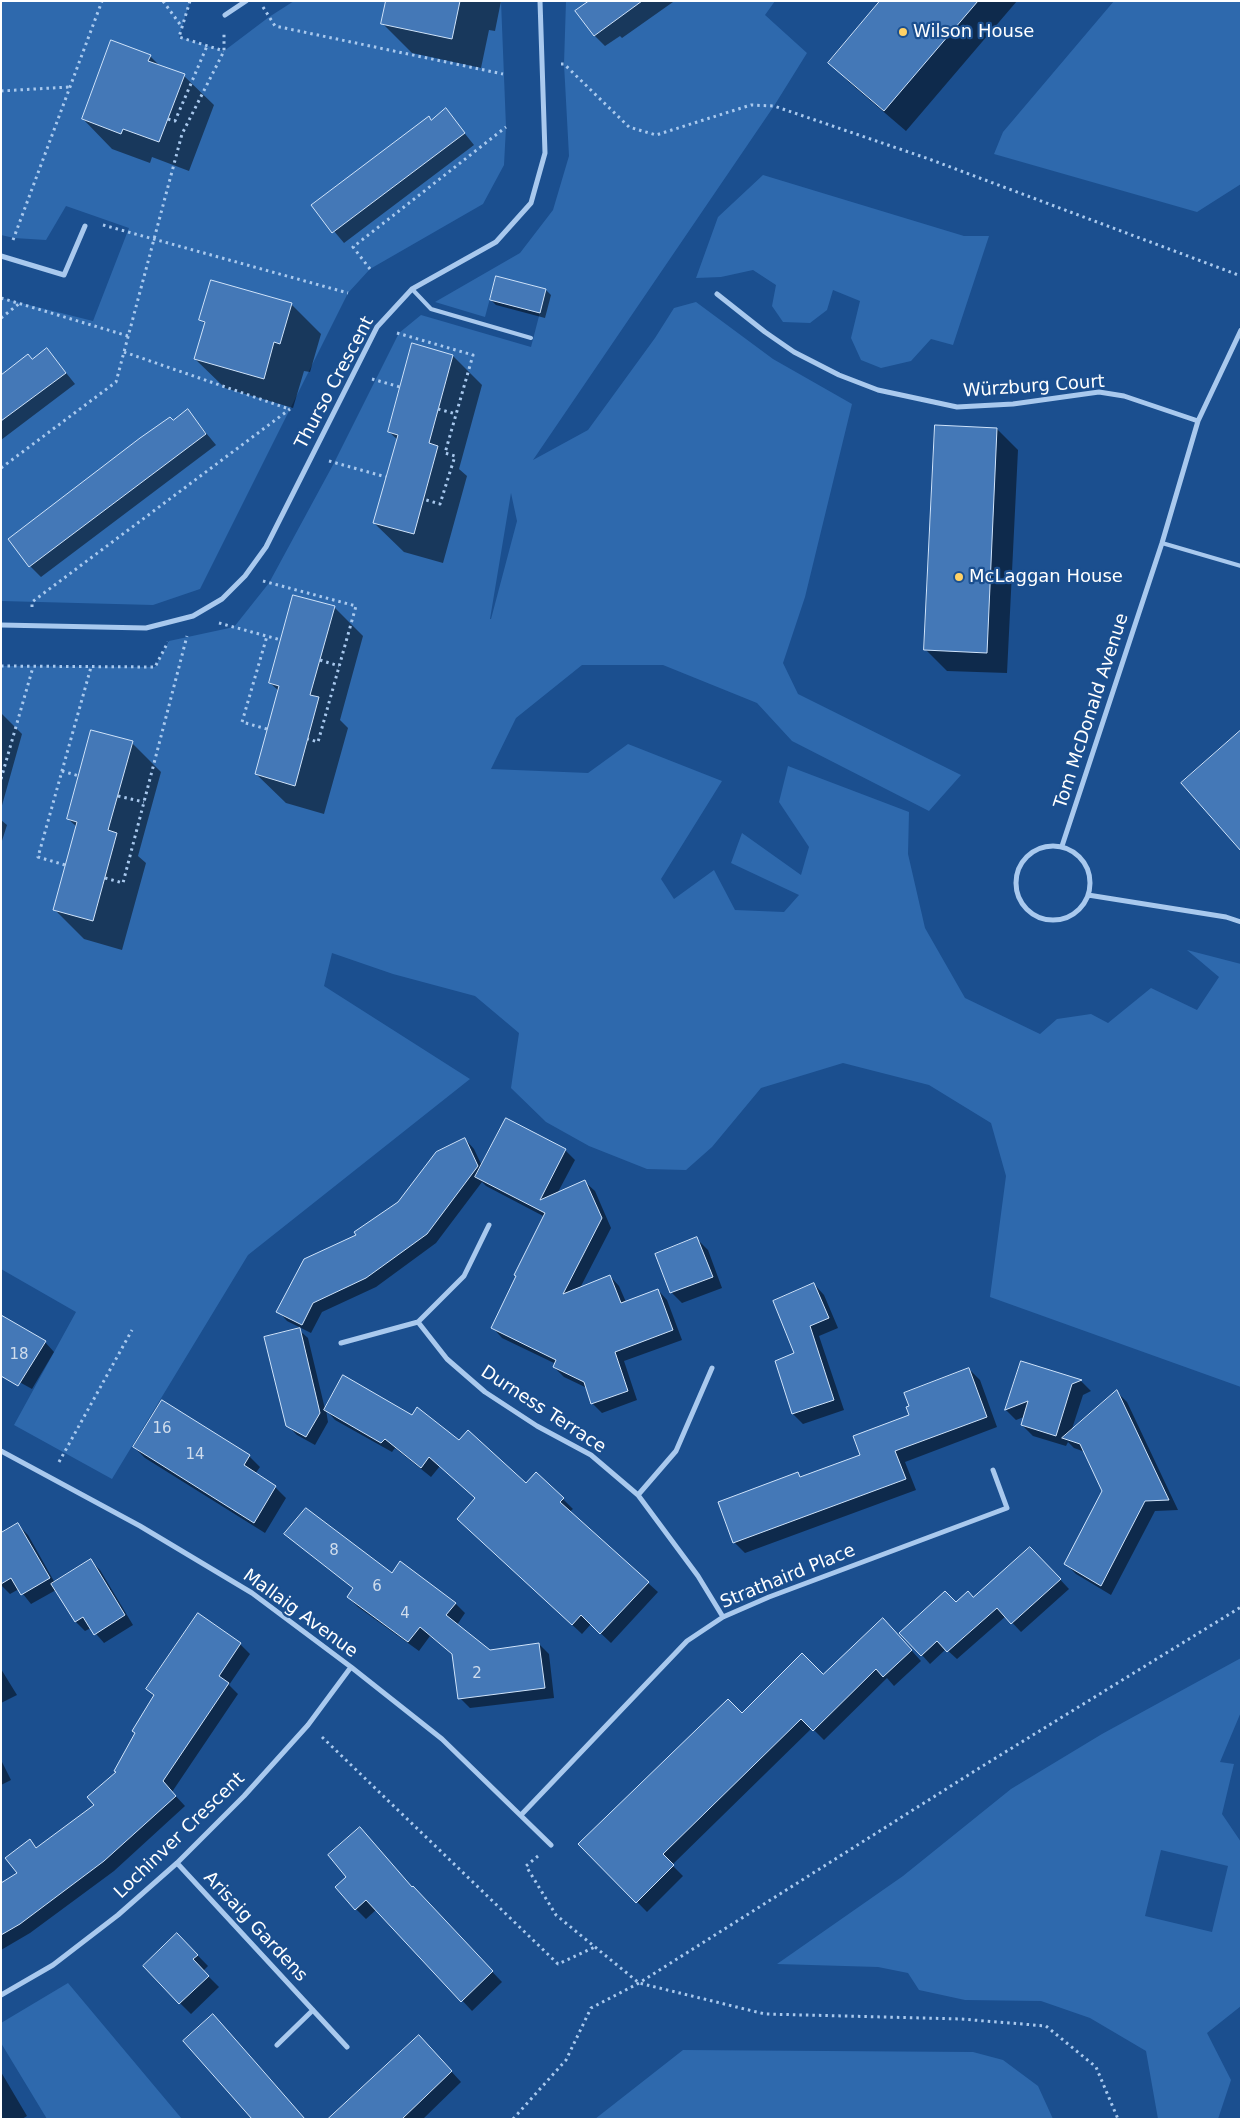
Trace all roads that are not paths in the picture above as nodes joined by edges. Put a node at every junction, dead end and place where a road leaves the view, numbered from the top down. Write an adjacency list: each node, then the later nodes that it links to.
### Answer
1 (246, 1): 3 (street)
2 (540, 1): 6 (street, Thurso Crescent)
3 (225, 15)
4 (85, 226): 5 (street)
5 (4, 257)
6 (412, 289): 9 (lane); 13 (street, Thurso Crescent)
7 (717, 294): 10 (street, Würzburg Court)
8 (1241, 330): 10 (street, Tom McDonald Avenue)
9 (531, 338)
10 (1198, 421): 11 (street, Tom McDonald Avenue)
11 (1162, 543): 12 (lane); 14 (street, Tom McDonald Avenue)
12 (1241, 566)
13 (1, 625)
14 (1062, 846): 15 (street); 15 (street)
15 (1088, 895): 16 (street)
16 (1241, 922)
17 (489, 1225): 18 (street)
18 (418, 1322): 19 (street); 23 (street, Durness Terrace)
19 (341, 1343)
20 (712, 1368): 23 (street)
21 (1, 1451): 25 (street, Mallaig Avenue)
22 (993, 1470): 24 (street, Strathaird Place)
23 (638, 1495): 24 (street, Durness Terrace)
24 (723, 1617): 26 (street, Strathaird Place)
25 (351, 1667): 26 (street, Mallaig Avenue); 28 (street, Lochinver Crescent)
26 (521, 1815): 27 (street, Mallaig Avenue)
27 (551, 1845)
28 (177, 1863): 29 (street, Lochinver Crescent); 30 (street, Arisaig Gardens)
29 (1, 1994)
30 (313, 2010): 31 (street); 32 (street, Arisaig Gardens)
31 (276, 2045)
32 (348, 2048)

